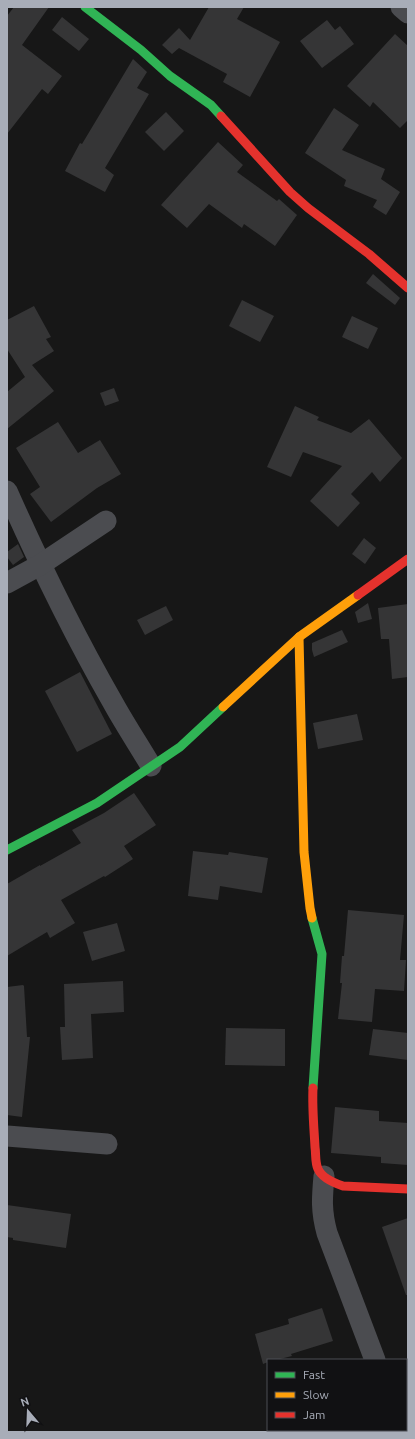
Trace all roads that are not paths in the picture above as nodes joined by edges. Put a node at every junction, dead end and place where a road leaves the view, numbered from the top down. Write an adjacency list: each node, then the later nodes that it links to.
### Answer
1 (85, 7): 4 (street)
2 (401, 7): 3 (street)
3 (408, 13)
4 (408, 288)
5 (7, 492): 8 (street)
6 (106, 520): 8 (street)
7 (408, 559): 10 (street)
8 (40, 565): 9 (street); 11 (street)
9 (7, 583)
10 (299, 637): 11 (street); 15 (street)
11 (151, 766): 12 (street)
12 (7, 850)
13 (7, 1136): 14 (street)
14 (108, 1144)
15 (324, 1176): 16 (street); 17 (street)
16 (408, 1189)
17 (375, 1359)

